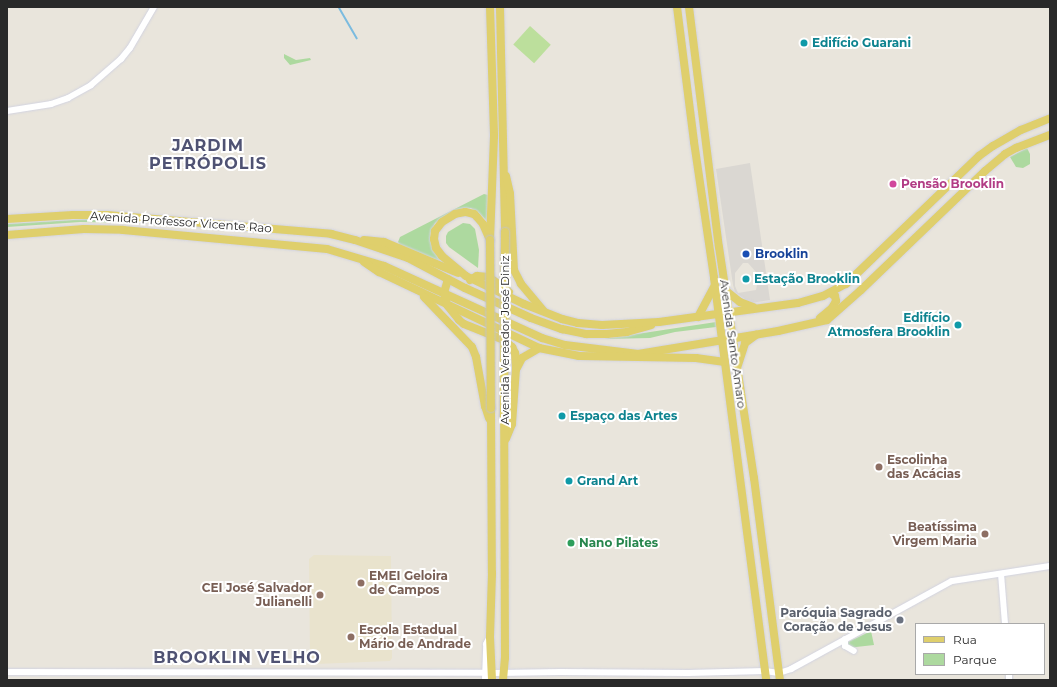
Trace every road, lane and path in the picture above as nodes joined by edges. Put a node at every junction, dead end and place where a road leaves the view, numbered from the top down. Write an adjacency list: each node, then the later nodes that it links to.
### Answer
1 (154, 7): 6 (street)
2 (490, 7): 12 (main road, Avenida Vereador José Diniz)
3 (500, 7): 9 (main road, Avenida Vereador José Diniz)
4 (677, 7): 17 (main road, Avenida Santo Amaro)
5 (689, 7): 20 (main road, Avenida Santo Amaro)
6 (7, 111)
7 (1050, 118): 22 (main road, Avenida Professor Vicente Rao)
8 (1050, 135): 32 (main road, Avenida Professor Vicente Rao)
9 (502, 165): 26 (main road); 45 (main road, Avenida Vereador José Diniz, bridge)
10 (7, 219): 13 (main road, Avenida Professor Vicente Rao)
11 (7, 235): 14 (main road, Avenida Professor Vicente Rao)
12 (491, 235): 15 (main road); 44 (main road, Avenida Vereador José Diniz, bridge)
13 (355, 240): 15 (main road, Avenida Professor Vicente Rao); 16 (main road, Avenida Professor Vicente Rao)
14 (355, 256): 19 (main road, Avenida Professor Vicente Rao); 21 (main road, Avenida Professor Vicente Rao)
15 (468, 277): 18 (main road); 26 (main road, Avenida Professor Vicente Rao)
16 (448, 279): 18 (main road, Avenida Professor Vicente Rao); 21 (main road)
17 (715, 284): 28 (main road, Avenida Santo Amaro); 30 (main road)
18 (465, 288): 23 (main road); 31 (main road, Avenida Professor Vicente Rao)
19 (418, 290): 24 (main road, Avenida Professor Vicente Rao); 44 (main road)
20 (725, 290): 25 (main road); 27 (main road, Avenida Santo Amaro)
21 (444, 293): 23 (main road, Avenida Professor Vicente Rao); 24 (main road)
22 (830, 293): 25 (main road, Avenida Professor Vicente Rao); 32 (main road)
23 (462, 301): 29 (main road); 38 (main road, Avenida Professor Vicente Rao)
24 (447, 305): 29 (main road, Avenida Professor Vicente Rao); 42 (main road)
25 (758, 308): 27 (main road, Avenida Professor Vicente Rao)
26 (545, 312): 31 (main road, Avenida Professor Vicente Rao)
27 (729, 312): 28 (main road, Avenida Professor Vicente Rao); 34 (main road, Avenida Santo Amaro)
28 (718, 314): 30 (main road, Avenida Professor Vicente Rao); 35 (main road, Avenida Santo Amaro)
29 (471, 317): 36 (main road, Avenida Professor Vicente Rao)
30 (698, 317): 31 (main road, Avenida Professor Vicente Rao)
31 (659, 322)
32 (811, 324): 33 (main road, Avenida Professor Vicente Rao)
33 (760, 333): 34 (main road, Avenida Professor Vicente Rao); 43 (main road)
34 (733, 337): 35 (main road, Avenida Professor Vicente Rao); 43 (main road, Avenida Santo Amaro)
35 (722, 340): 37 (main road, Avenida Professor Vicente Rao); 41 (main road, Avenida Santo Amaro)
36 (539, 348): 39 (main road, Avenida Professor Vicente Rao); 42 (main road)
37 (656, 352): 38 (main road, Avenida Professor Vicente Rao); 40 (main road)
38 (638, 354): 39 (main road)
39 (606, 358): 40 (main road)
40 (685, 358): 41 (main road)
41 (725, 362): 51 (main road, Avenida Santo Amaro)
42 (516, 368): 45 (main road)
43 (737, 370): 54 (main road, Avenida Santo Amaro)
44 (491, 422): 53 (main road, Avenida Vereador José Diniz)
45 (505, 443): 55 (main road, Avenida Vereador José Diniz)
46 (1050, 566): 47 (street)
47 (1001, 574): 48 (street); 49 (street)
48 (1005, 623)
49 (845, 639): 50 (street); 54 (street)
50 (854, 651)
51 (765, 671): 54 (street); 55 (street); 56 (main road, Avenida Santo Amaro)
52 (7, 672): 53 (street)
53 (488, 677): 55 (street)
54 (780, 677)
55 (504, 678)
56 (766, 680)

